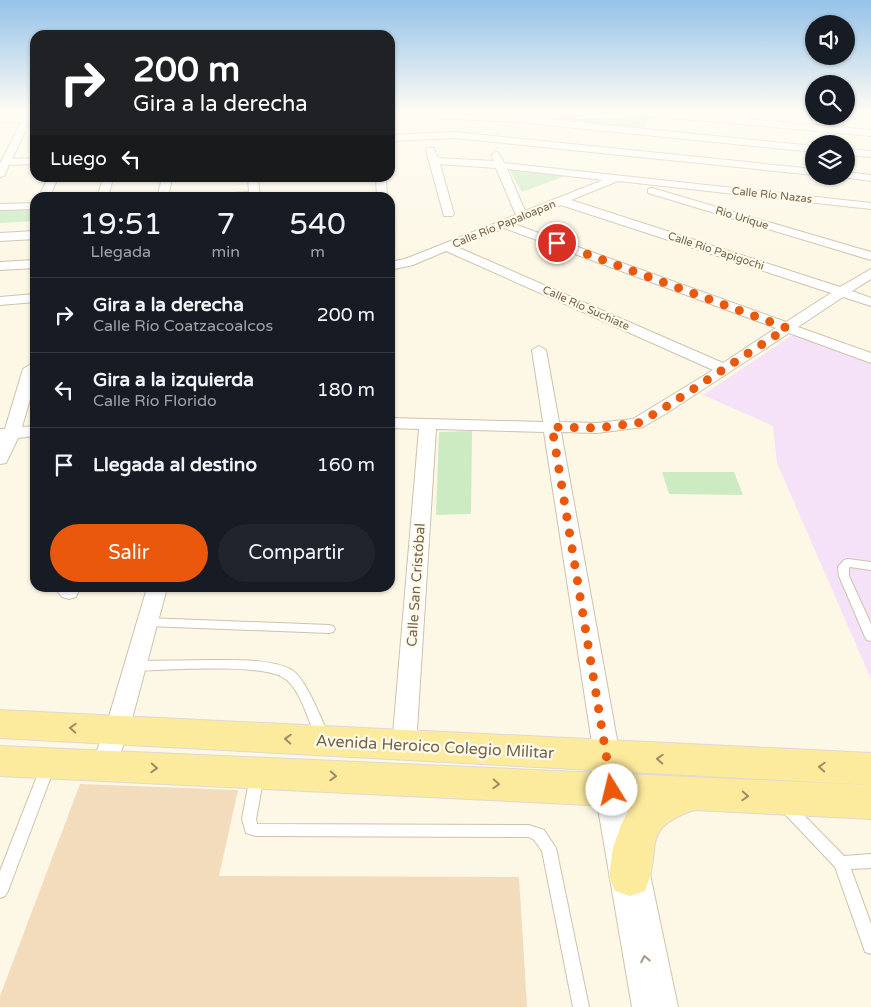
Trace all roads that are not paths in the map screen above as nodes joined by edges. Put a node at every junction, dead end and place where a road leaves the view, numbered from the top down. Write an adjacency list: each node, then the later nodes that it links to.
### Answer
1 (497, 159): 9 (street)
2 (617, 159): 15 (street)
3 (672, 159): 15 (street)
4 (763, 159): 15 (street)
5 (797, 159): 15 (street)
6 (434, 160): 9 (street, Calle Río Nazas); 21 (street)
7 (30, 161): 8 (street)
8 (4, 164): 11 (street)
9 (500, 165): 14 (street, Calle Río Nazas); 22 (street)
10 (805, 173): 15 (street)
11 (0, 174)
12 (855, 176): 13 (street)
13 (871, 178)
14 (615, 179): 15 (street, Rio Urique); 15 (street, Calle Río Nazas); 17 (street, Calle Río Papaloapan)
15 (758, 181): 16 (street, Calle Río Nazas); 28 (street, Rio Urique)
16 (795, 198): 19 (street, Calle Río Nazas); 23 (street)
17 (561, 200): 22 (street, Calle Río Papaloapan); 33 (street, Calle Río Papigochi)
18 (30, 206): 20 (street)
19 (871, 206)
20 (0, 208)
21 (448, 214)
22 (522, 216): 24 (street, Calle Río Papaloapan)
23 (871, 219)
24 (504, 224): 27 (street, Calle Río Papaloapan); 37 (street)
25 (30, 235): 26 (street)
26 (0, 236)
27 (447, 247): 30 (street, Calle Río Papaloapan); 40 (street, Calle Río Suchiate)
28 (871, 256)
29 (30, 264): 31 (street)
30 (395, 265)
31 (0, 266)
32 (871, 274): 33 (street)
33 (842, 293): 36 (street, Calle Río Papigochi); 37 (street)
34 (30, 298): 35 (street)
35 (0, 301)
36 (871, 302)
37 (787, 328): 39 (street); 40 (street)
38 (538, 350): 44 (street)
39 (871, 358)
40 (724, 369): 44 (street)
41 (30, 372): 46 (street)
42 (395, 423): 43 (street)
43 (428, 424): 44 (street); 57 (street, Calle San Cristóbal)
44 (552, 427): 63 (street)
45 (30, 432): 46 (street)
46 (6, 434): 47 (street)
47 (0, 459)
48 (871, 566): 52 (lane)
49 (157, 592): 50 (street)
50 (148, 622): 51 (lane); 53 (street)
51 (329, 629)
52 (871, 637)
53 (135, 666): 55 (street); 56 (lane)
54 (0, 724): 55 (main road, Avenida Heroico Colegio Militar, one-way to 54)
55 (117, 730): 56 (main road, Avenida Heroico Colegio Militar, one-way to 55); 60 (street)
56 (324, 741): 57 (main road, Avenida Heroico Colegio Militar)
57 (404, 746): 63 (main road, Avenida Heroico Colegio Militar)
58 (0, 760): 59 (main road, Avenida Heroico Colegio Militar)
59 (50, 763): 60 (main road, Avenida Heroico Colegio Militar); 70 (lane)
60 (104, 765): 62 (main road, Avenida Heroico Colegio Militar, one-way to 62)
61 (871, 769): 63 (main road, Avenida Heroico Colegio Militar, one-way to 63)
62 (258, 773): 63 (main road, Avenida Heroico Colegio Militar, one-way to 63); 72 (lane)
63 (610, 773): 64 (main road, Avenida Heroico Colegio Militar); 69 (main road)
64 (701, 794): 65 (main road, Avenida Heroico Colegio Militar, one-way to 65); 69 (main road)
65 (778, 798): 66 (main road, Avenida Heroico Colegio Militar); 68 (lane)
66 (871, 802)
67 (871, 861): 68 (lane)
68 (841, 863): 71 (lane)
69 (630, 877): 73 (main road, one-way to 69)
70 (0, 891)
71 (871, 946)
72 (582, 1007)
73 (655, 1007)

